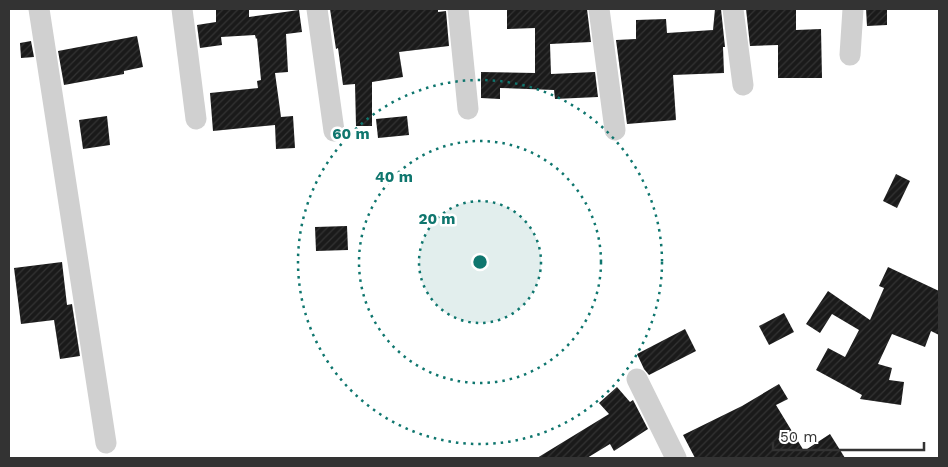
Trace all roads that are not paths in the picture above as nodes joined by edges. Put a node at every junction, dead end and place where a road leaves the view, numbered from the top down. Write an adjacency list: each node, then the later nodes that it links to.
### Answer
1 (39, 9): 15 (street)
2 (182, 9): 11 (street)
3 (317, 9): 12 (street)
4 (458, 9): 10 (street)
5 (599, 9): 13 (street)
6 (733, 9): 9 (street)
7 (853, 9): 8 (street)
8 (850, 55)
9 (743, 86)
10 (468, 109)
11 (196, 119)
12 (334, 130)
13 (615, 130)
14 (638, 379): 16 (street)
15 (106, 443)
16 (676, 458)

